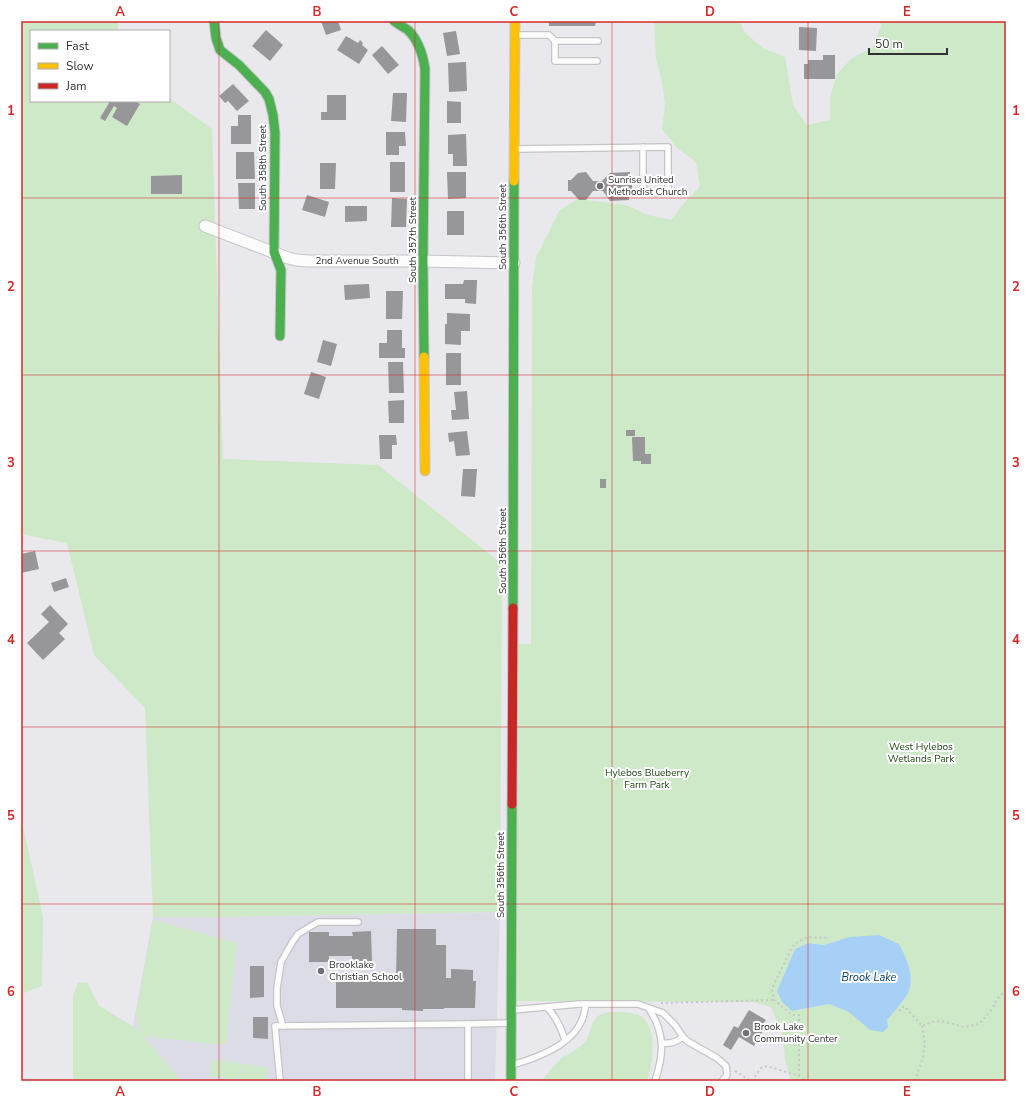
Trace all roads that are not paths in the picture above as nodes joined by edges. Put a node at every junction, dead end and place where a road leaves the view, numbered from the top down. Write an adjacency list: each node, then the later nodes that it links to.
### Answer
1 (214, 21): 11 (main road, South 358th Street)
2 (394, 21): 12 (main road, South 357th Street)
3 (515, 21): 4 (main road, South 356th Street)
4 (515, 35): 5 (lane); 9 (main road, South 356th Street)
5 (555, 41): 6 (lane); 7 (lane)
6 (598, 41)
7 (597, 61)
8 (643, 147): 8 (lane); 9 (lane)
9 (514, 149): 13 (main road, South 356th Street)
10 (206, 226): 11 (street, 2nd Avenue South)
11 (274, 252): 12 (street, 2nd Avenue South); 14 (main road, South 358th Street)
12 (424, 261): 13 (street, 2nd Avenue South); 15 (main road, South 357th Street)
13 (514, 263): 20 (main road, South 356th Street)
14 (280, 336)
15 (424, 470)
16 (358, 922): 23 (lane)
17 (586, 1004): 18 (lane); 19 (lane); 25 (lane)
18 (547, 1007): 20 (lane); 25 (lane)
19 (649, 1008): 24 (lane); 26 (lane)
20 (511, 1010): 21 (main road, South 356th Street)
21 (511, 1023): 22 (lane); 27 (main road, South 356th Street)
22 (468, 1024): 23 (lane); 29 (lane)
23 (283, 1026): 28 (lane)
24 (683, 1037): 26 (lane); 32 (lane)
25 (565, 1040): 27 (lane)
26 (662, 1043): 31 (lane)
27 (511, 1066): 30 (main road, South 356th Street)
28 (280, 1081)
29 (468, 1081)
30 (511, 1081)
31 (655, 1081)
32 (722, 1081)

